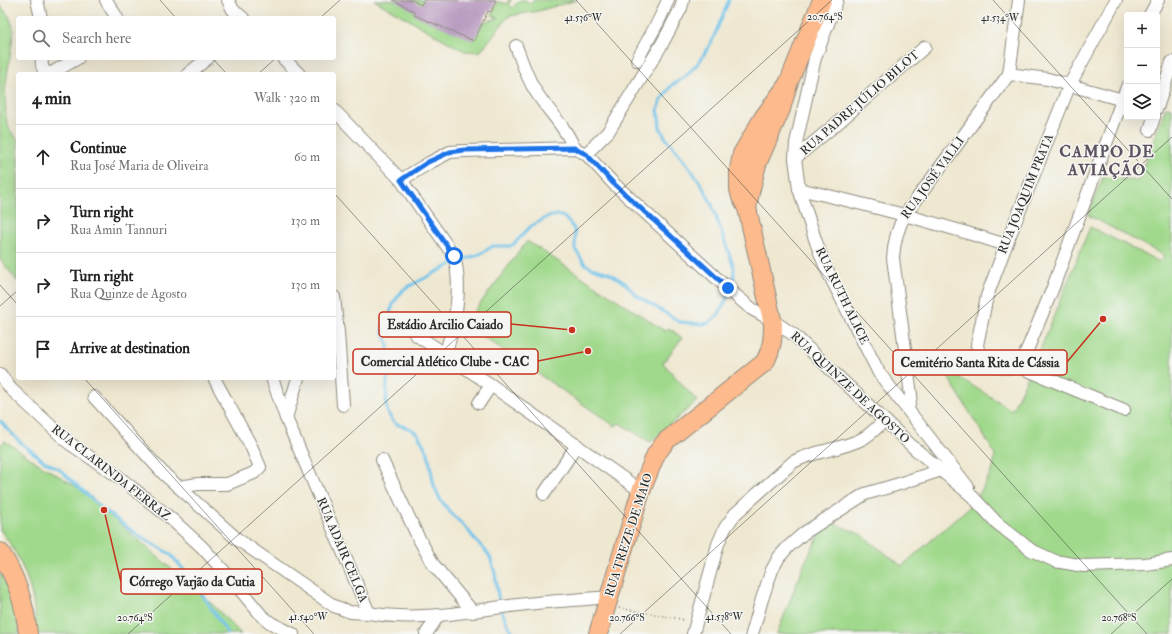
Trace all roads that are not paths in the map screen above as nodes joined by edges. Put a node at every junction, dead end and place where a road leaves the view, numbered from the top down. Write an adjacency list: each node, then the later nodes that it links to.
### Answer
1 (37, 0): 12 (street)
2 (106, 0): 13 (street)
3 (228, 0): 14 (street)
4 (668, 0): 21 (street)
5 (684, 0): 36 (street)
6 (822, 0): 43 (highway, RUA TREZE DE MAIO)
7 (837, 0): 37 (street, RUA RUTH ALICE)
8 (1019, 0): 27 (street)
9 (1116, 0): 28 (street, RUA JOAQUIM PRATA)
10 (1158, 0): 11 (street)
11 (1152, 12)
12 (41, 16)
13 (116, 16)
14 (240, 16)
15 (516, 46): 35 (street)
16 (924, 47): 37 (street, RUA PADRE JÚLIO BILOT)
17 (42, 60): 23 (street)
18 (74, 60): 24 (street)
19 (206, 60): 25 (street)
20 (285, 60): 26 (street)
21 (637, 60)
22 (1172, 62): 30 (street)
23 (45, 72)
24 (54, 72)
25 (190, 72)
26 (297, 72)
27 (1009, 74): 28 (street); 40 (street, RUA JOSÉ VALLI)
28 (1070, 84): 31 (street); 41 (street, RUA JOAQUIM PRATA)
29 (1124, 97): 31 (street)
30 (1160, 99)
31 (1123, 100): 46 (street)
32 (336, 112): 38 (street)
33 (1153, 120): 34 (street)
34 (1150, 130)
35 (574, 148): 36 (street); 38 (street)
36 (586, 154): 43 (street, RUA QUINZE DE AGOSTO)
37 (795, 158): 39 (street, RUA RUTH ALICE)
38 (401, 180): 45 (street)
39 (799, 189): 40 (street); 55 (street, RUA RUTH ALICE)
40 (905, 215): 41 (street); 55 (street, RUA JOSÉ VALLI)
41 (1006, 245): 46 (street, RUA JOAQUIM PRATA)
42 (336, 314): 54 (street)
43 (772, 320): 58 (street, RUA QUINZE DE AGOSTO); 63 (highway, RUA TREZE DE MAIO)
44 (415, 334): 45 (street)
45 (445, 355): 51 (street)
46 (1020, 367): 56 (street)
47 (0, 374): 73 (street, RUA CLARINDA FERRAZ)
48 (215, 380): 62 (street)
49 (273, 380): 57 (street, RUA ADAIR CELGA)
50 (297, 380): 57 (street)
51 (491, 385): 53 (street); 59 (street)
52 (94, 398): 62 (street)
53 (479, 403)
54 (343, 404)
55 (908, 409): 65 (street, RUA RUTH ALICE)
56 (1124, 410)
57 (286, 418): 70 (street, RUA ADAIR CELGA)
58 (884, 421): 61 (street, RUA QUINZE DE AGOSTO); 76 (street)
59 (577, 445): 63 (street); 64 (street)
60 (382, 460): 69 (street)
61 (941, 470): 65 (street, RUA QUINZE DE AGOSTO); 77 (street)
62 (179, 487): 70 (street)
63 (641, 491): 68 (highway, RUA TREZE DE MAIO)
64 (544, 494)
65 (971, 495): 67 (street)
66 (0, 552): 72 (highway)
67 (1172, 560)
68 (608, 602): 69 (street, RUA ADAIR CELGA); 75 (highway, RUA TREZE DE MAIO)
69 (473, 612): 71 (street, RUA ADAIR CELGA)
70 (369, 613): 71 (street, RUA ADAIR CELGA)
71 (438, 616): 74 (street)
72 (28, 634)
73 (293, 634)
74 (426, 634)
75 (598, 634)
76 (693, 634)
77 (752, 634)

